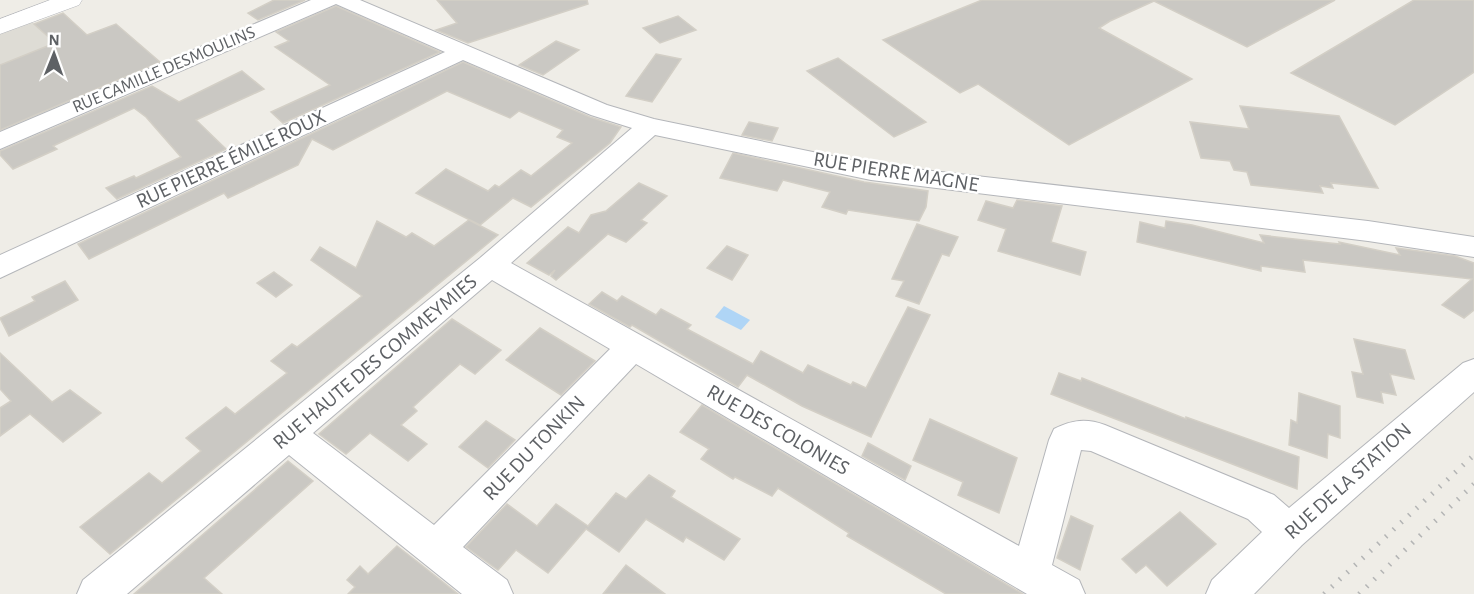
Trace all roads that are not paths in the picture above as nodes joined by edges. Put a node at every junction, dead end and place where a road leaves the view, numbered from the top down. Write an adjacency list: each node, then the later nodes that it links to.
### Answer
1 (71, 0): 4 (street)
2 (328, 0): 7 (street, RUE CAMILLE DESMOULINS)
3 (364, 2): 5 (street, RUE PIERRE MAGNE)
4 (0, 27)
5 (462, 52): 6 (street, RUE PIERRE MAGNE); 10 (street, RUE PIERRE ÉMILE ROUX)
6 (650, 126): 8 (street, RUE PIERRE MAGNE); 9 (street, RUE HAUTE DES COMMEYMIES)
7 (0, 141)
8 (1474, 247)
9 (490, 265): 11 (street, RUE DES COLONIES); 13 (street, RUE HAUTE DES COMMEYMIES)
10 (0, 267)
11 (633, 346): 15 (street, RUE DU TONKIN); 16 (street, RUE DES COLONIES)
12 (1474, 372): 14 (street, RUE DE LA STATION)
13 (288, 434): 15 (street); 17 (street, RUE HAUTE DES COMMEYMIES)
14 (1289, 532): 16 (street); 20 (street, RUE DE LA STATION)
15 (436, 549): 18 (street)
16 (1030, 575): 19 (street, RUE DES COLONIES)
17 (97, 594)
18 (494, 594)
19 (1065, 594)
20 (1226, 594)

